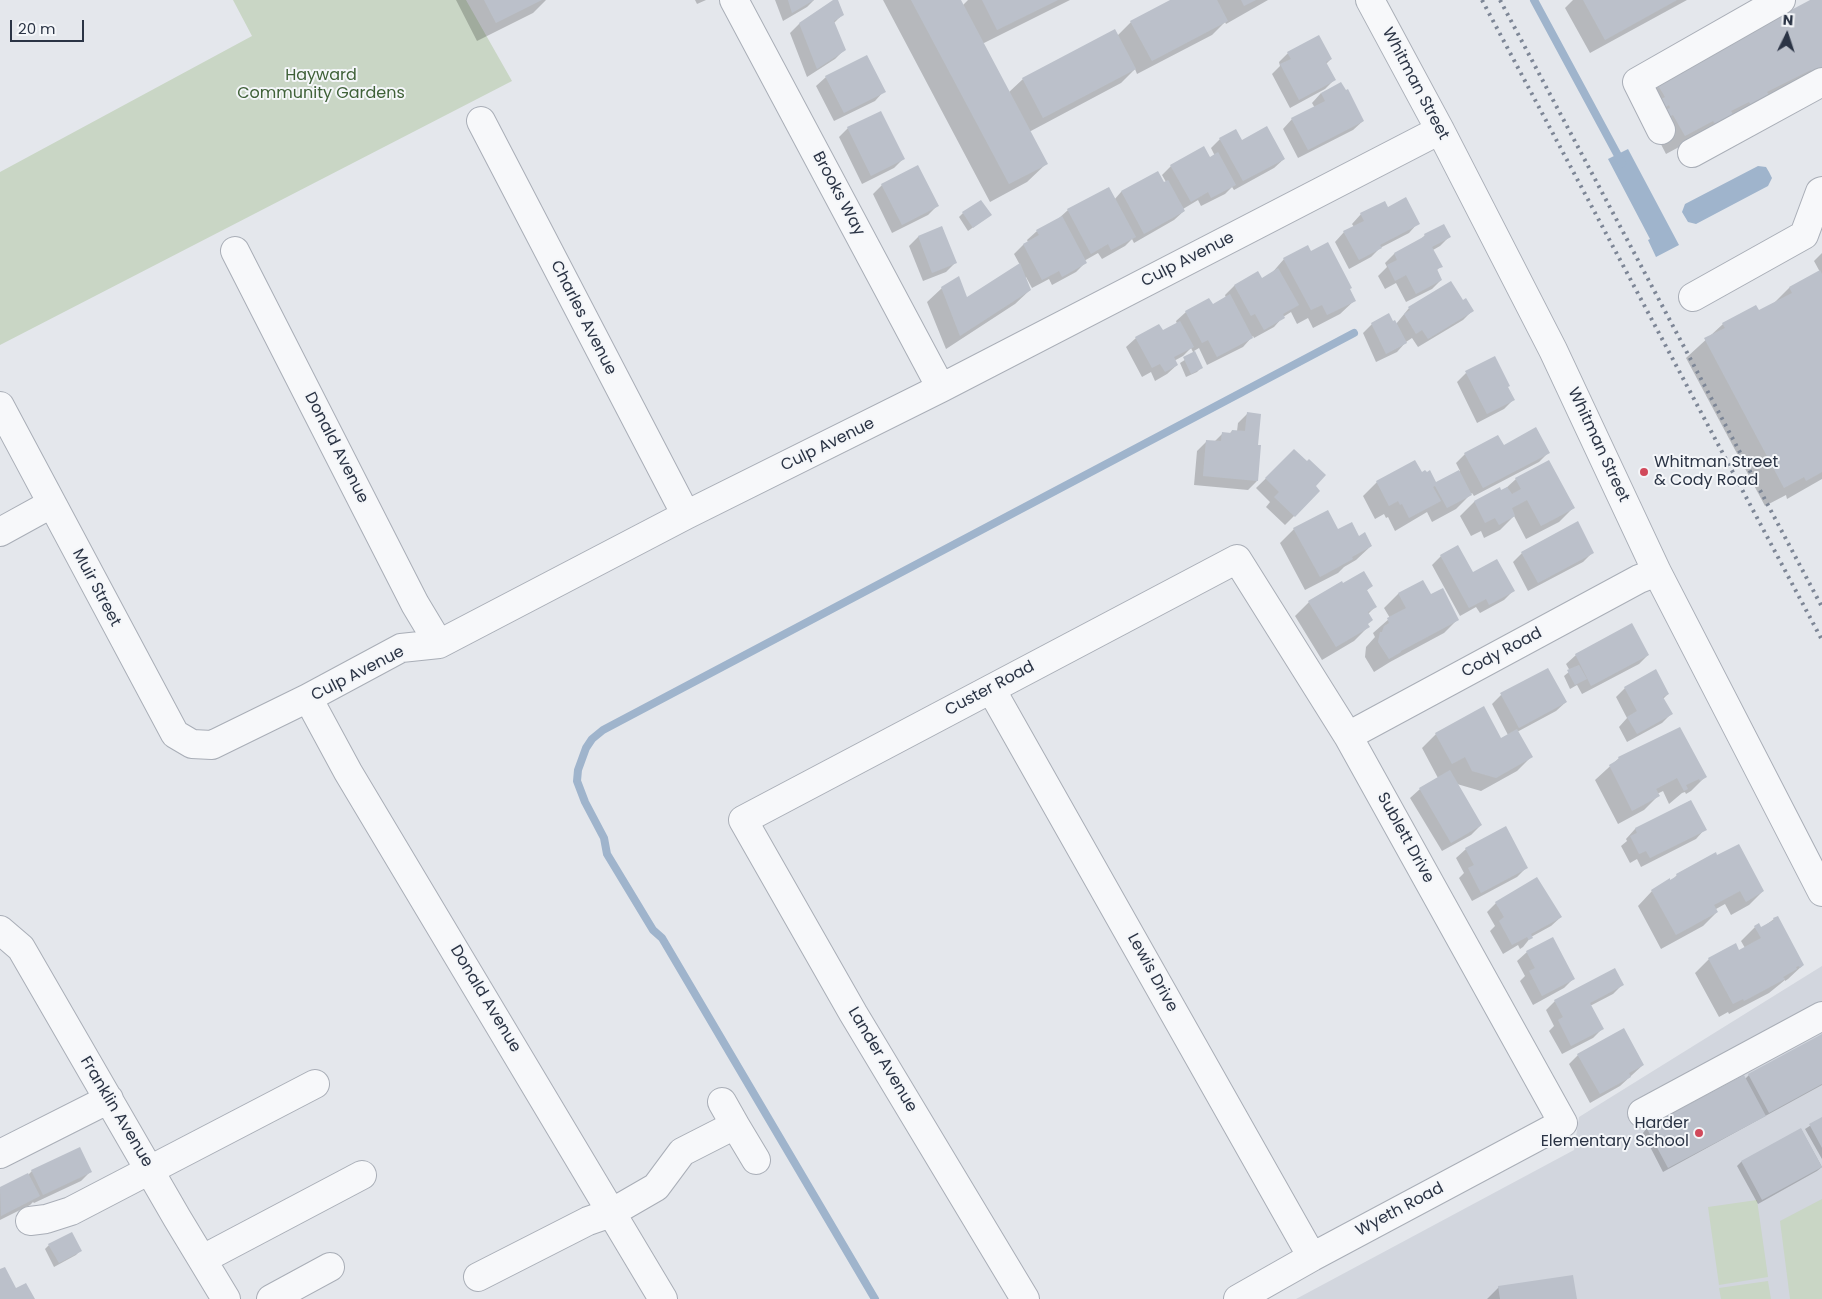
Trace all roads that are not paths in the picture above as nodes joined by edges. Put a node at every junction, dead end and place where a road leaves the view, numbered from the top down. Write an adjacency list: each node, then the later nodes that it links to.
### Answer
1 (734, 0): 12 (street, Brooks Way)
2 (1370, 0): 6 (street, Whitman Street)
3 (1781, 0): 7 (street)
4 (1822, 82): 8 (street)
5 (481, 121): 15 (street, Charles Avenue)
6 (1440, 130): 12 (street, Culp Avenue); 18 (street, Whitman Street)
7 (1661, 130)
8 (1692, 153)
9 (1822, 191): 11 (street)
10 (235, 251): 19 (street, Donald Avenue)
11 (1693, 297)
12 (941, 388): 15 (street, Culp Avenue)
13 (0, 406): 14 (street, Muir Street)
14 (52, 504): 16 (street); 23 (street, Muir Street)
15 (686, 515): 19 (street, Culp Avenue)
16 (0, 532)
17 (1237, 559): 20 (street, Custer Road); 22 (street, Sublett Drive)
18 (1658, 572): 22 (street, Cody Road); 25 (street, Whitman Street)
19 (439, 644): 21 (street, Culp Avenue)
20 (991, 689): 24 (street, Custer Road); 40 (street, Lewis Drive)
21 (308, 698): 23 (street, Culp Avenue); 38 (street, Donald Avenue)
22 (1348, 736): 32 (street, Sublett Drive)
23 (212, 745)
24 (743, 820): 47 (street, Lander Avenue)
25 (1822, 892)
26 (0, 930): 29 (street, Franklin Avenue)
27 (1822, 1016): 31 (street)
28 (315, 1084): 36 (street)
29 (109, 1099): 34 (street); 36 (street, Franklin Avenue)
30 (722, 1102): 33 (street)
31 (1642, 1113)
32 (1563, 1123): 40 (street, Wyeth Road)
33 (735, 1125): 35 (street); 38 (street)
34 (0, 1154)
35 (756, 1160)
36 (150, 1169): 39 (street); 41 (street, Franklin Avenue)
37 (362, 1174): 41 (street)
38 (611, 1213): 43 (street); 46 (street, Donald Avenue)
39 (30, 1221)
40 (1312, 1257): 48 (street, Wyeth Road)
41 (203, 1259): 44 (street, Franklin Avenue)
42 (330, 1267): 45 (street)
43 (478, 1277)
44 (226, 1299)
45 (271, 1299)
46 (663, 1299)
47 (1025, 1299)
48 (1238, 1299)

